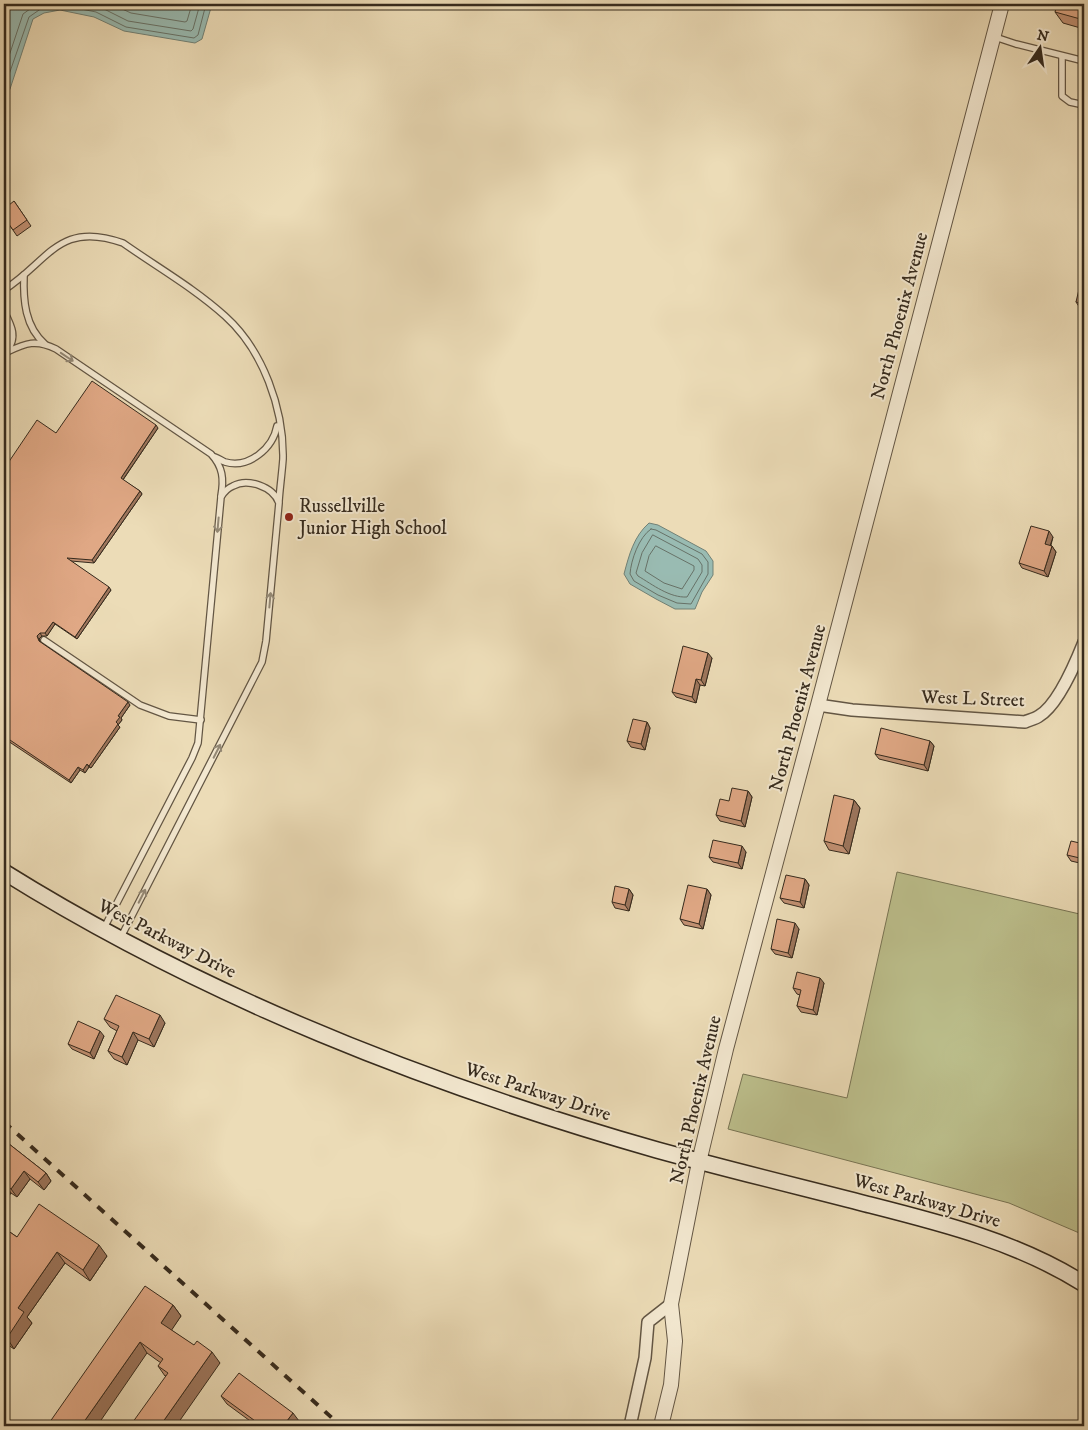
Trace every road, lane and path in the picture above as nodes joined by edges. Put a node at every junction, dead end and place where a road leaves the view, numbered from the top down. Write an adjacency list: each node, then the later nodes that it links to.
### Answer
1 (1002, 4): 2 (street, North Phoenix Avenue)
2 (993, 37): 3 (lane); 17 (street, North Phoenix Avenue)
3 (1062, 56): 4 (lane); 5 (lane)
4 (1084, 61)
5 (1084, 105)
6 (24, 275): 7 (lane); 9 (lane); 11 (lane)
7 (4, 290)
8 (4, 311): 10 (lane)
9 (45, 344): 10 (lane); 12 (lane, one-way to 12)
10 (5, 353)
11 (278, 420): 12 (lane); 14 (lane)
12 (210, 454): 13 (lane)
13 (221, 496): 14 (lane); 18 (lane, one-way to 18)
14 (279, 503): 21 (lane, one-way to 14)
15 (44, 640): 18 (lane)
16 (1084, 642): 17 (street, West L Street)
17 (818, 705): 22 (street, North Phoenix Avenue)
18 (201, 720): 20 (lane)
19 (4, 872): 20 (main road, West Parkway Drive)
20 (103, 930): 21 (main road, West Parkway Drive)
21 (120, 939): 22 (main road, West Parkway Drive)
22 (699, 1162): 23 (main road, West Parkway Drive); 24 (street, North Phoenix Avenue)
23 (1084, 1284)
24 (671, 1304): 25 (street); 26 (street, North Phoenix Avenue)
25 (630, 1426)
26 (661, 1426)

